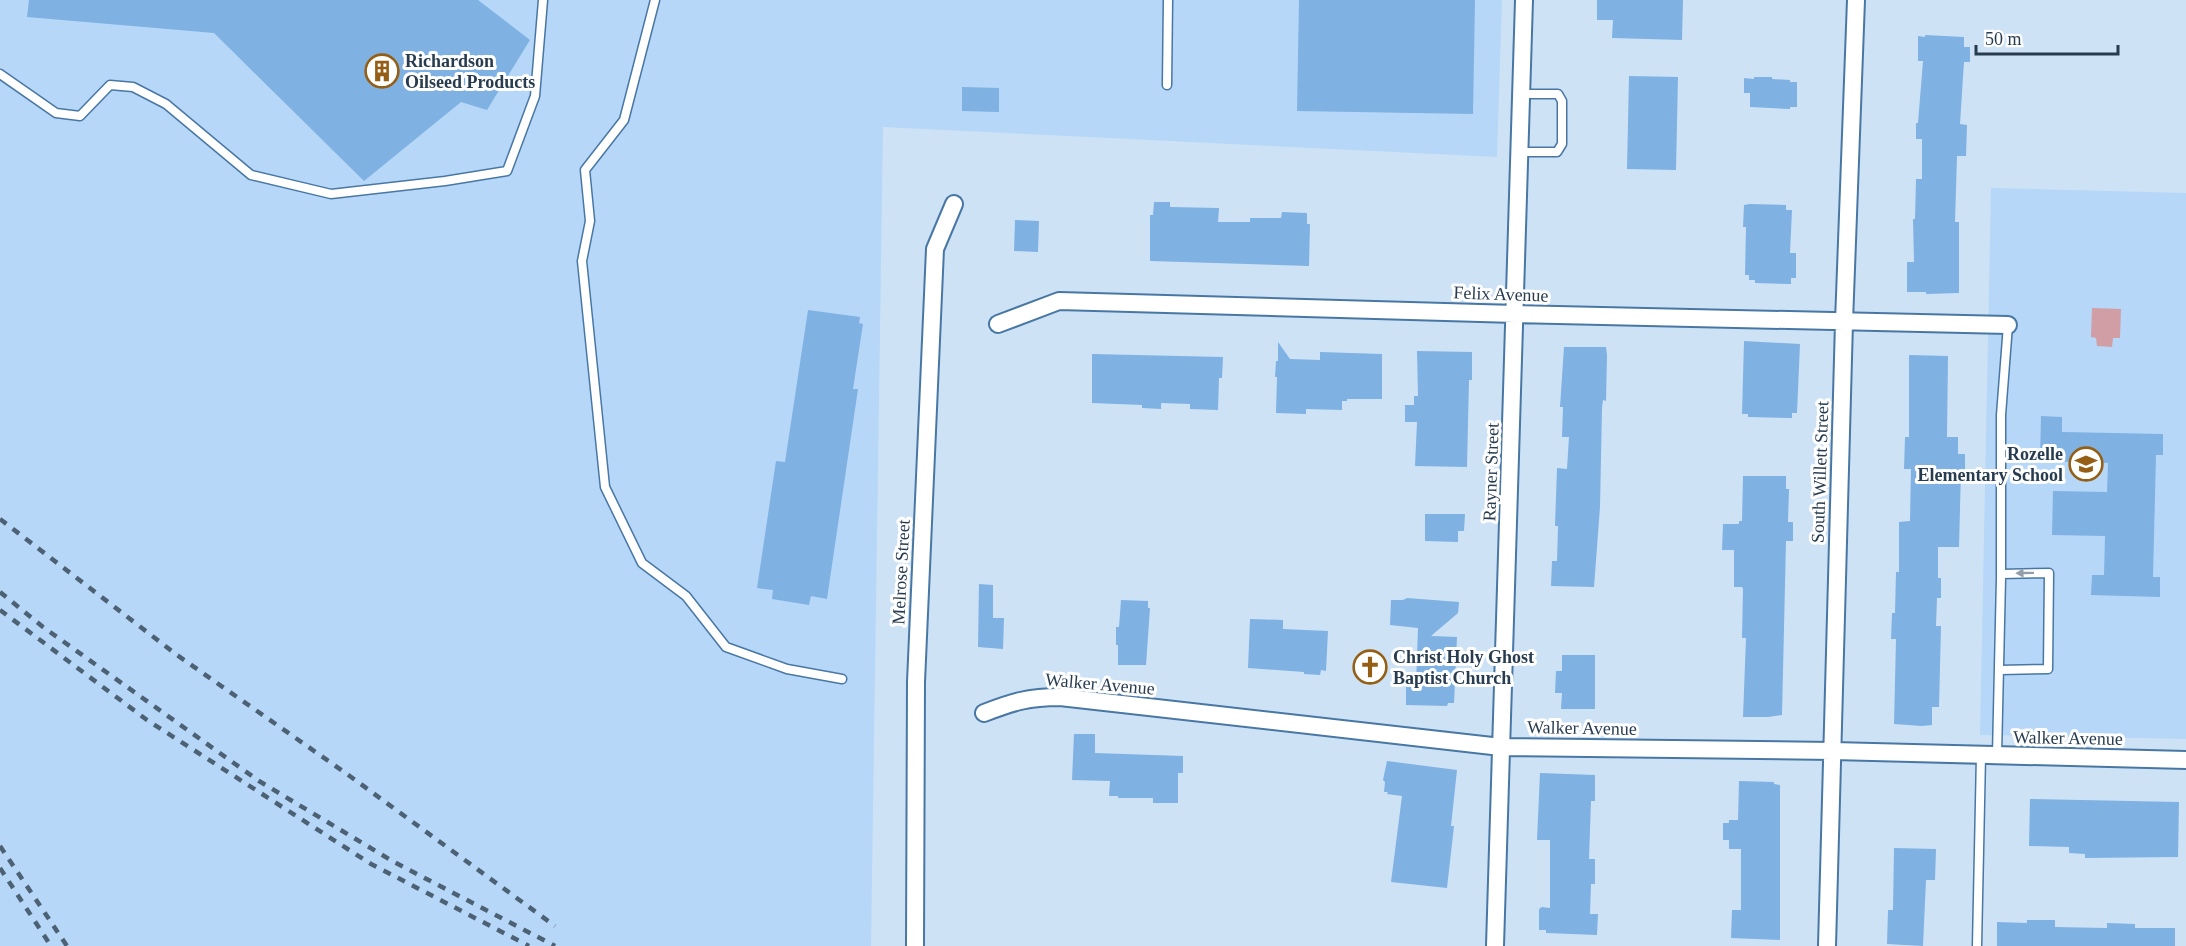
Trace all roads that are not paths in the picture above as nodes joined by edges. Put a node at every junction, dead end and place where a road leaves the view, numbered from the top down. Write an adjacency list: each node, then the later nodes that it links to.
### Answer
1 (543, 0): 6 (lane)
2 (655, 0): 17 (lane)
3 (1168, 0): 7 (lane)
4 (1524, 0): 8 (street, Rayner Street)
5 (1856, 0): 12 (street, South Willett Street)
6 (0, 74)
7 (1167, 85)
8 (1522, 94): 9 (street, Rayner Street); 9 (lane)
9 (1521, 152): 11 (street, Rayner Street)
10 (954, 204): 23 (street, Melrose Street)
11 (1515, 314): 12 (street, Felix Avenue); 13 (street, Felix Avenue); 19 (street, Rayner Street)
12 (1844, 322): 14 (street, Felix Avenue); 20 (street, South Willett Street)
13 (998, 324)
14 (2008, 325): 15 (lane)
15 (2001, 574): 16 (lane); 16 (lane, one-way to 15)
16 (2000, 670): 21 (lane)
17 (842, 679)
18 (984, 713): 19 (street, Walker Avenue)
19 (1501, 747): 20 (street, Walker Avenue); 24 (street, Rayner Street)
20 (1833, 751): 21 (street, Walker Avenue); 25 (street, South Willett Street)
21 (1989, 755): 22 (street, Walker Avenue); 26 (lane)
22 (2186, 760)
23 (915, 946)
24 (1495, 946)
25 (1827, 946)
26 (1977, 946)

